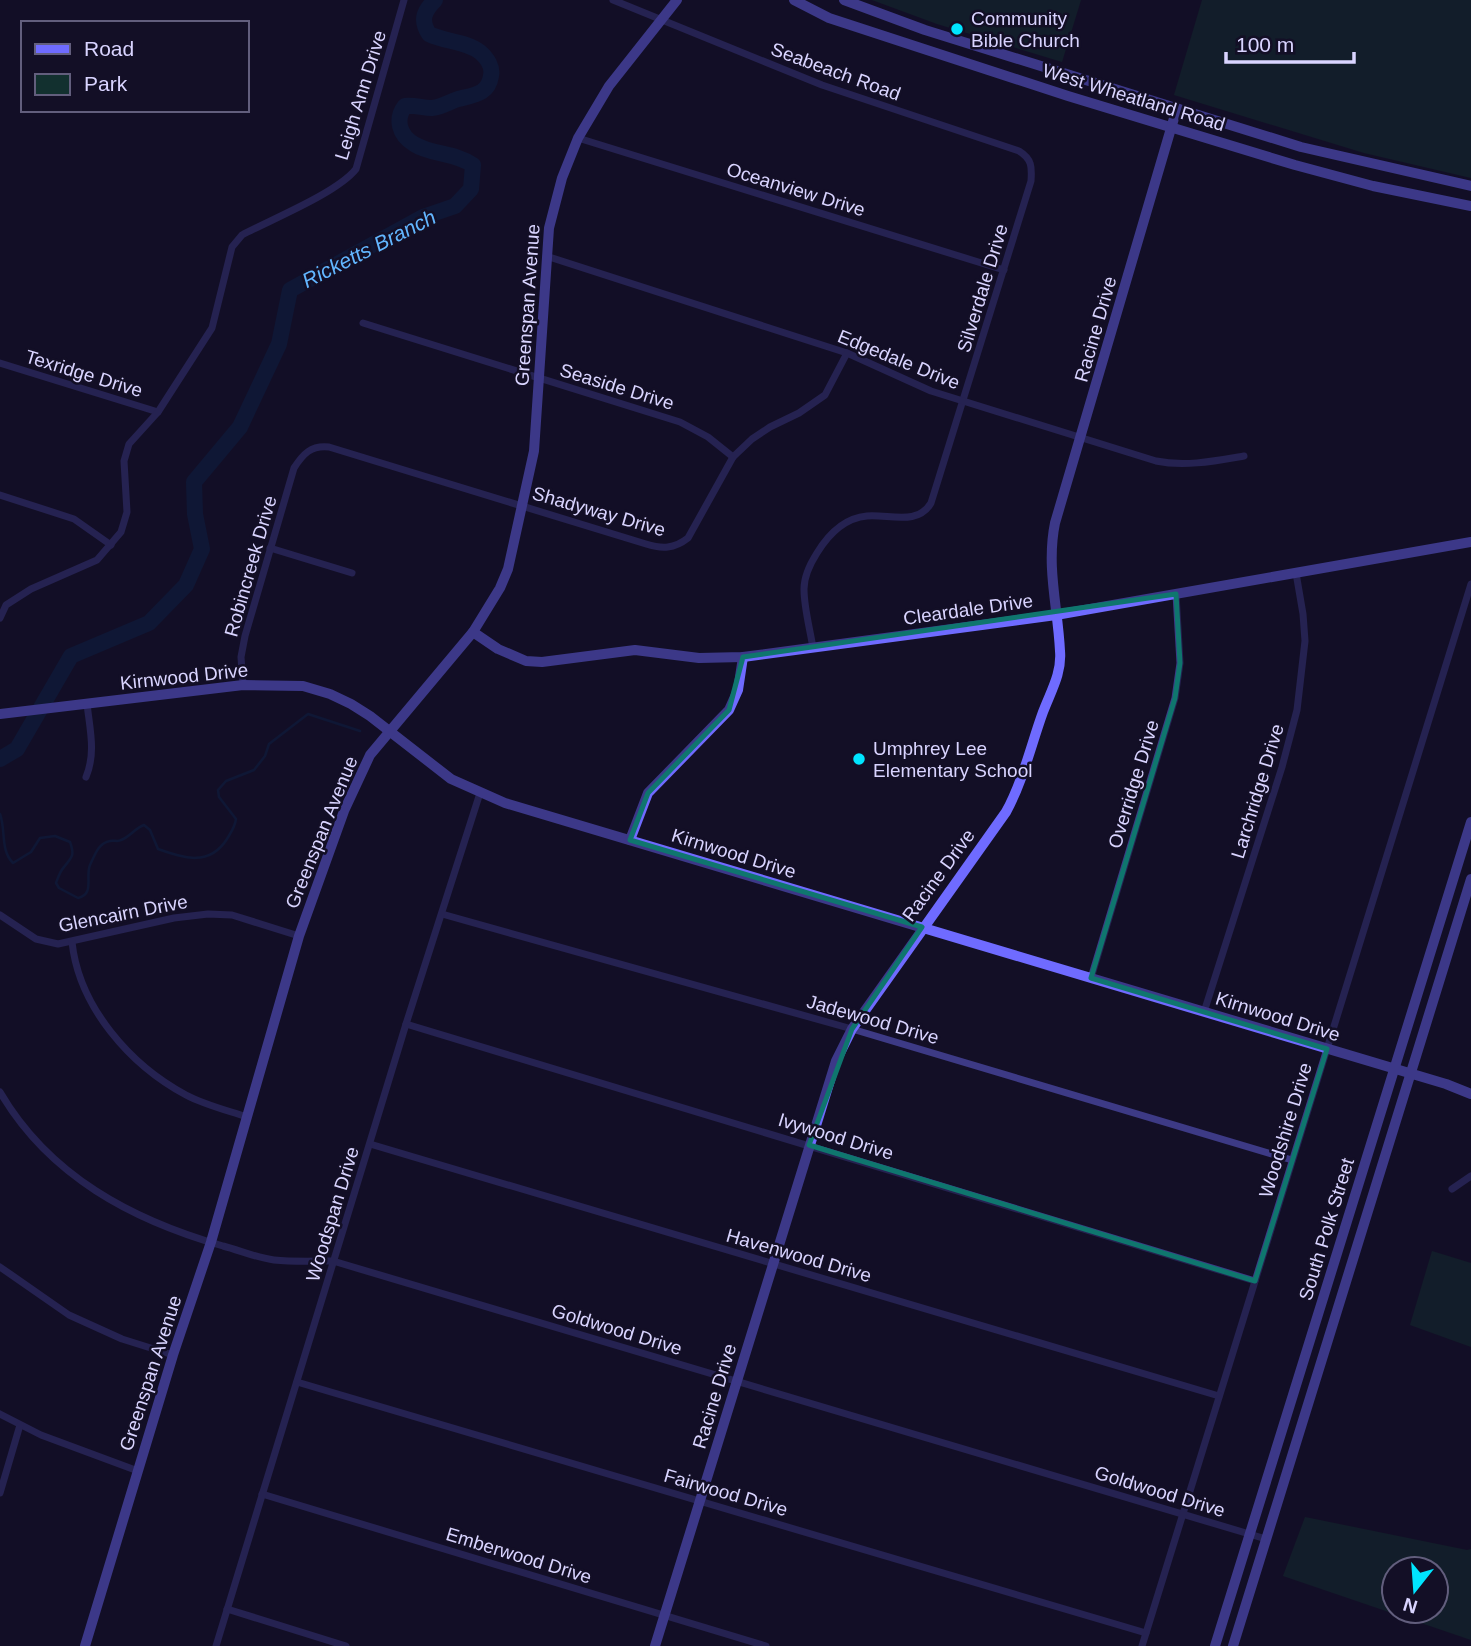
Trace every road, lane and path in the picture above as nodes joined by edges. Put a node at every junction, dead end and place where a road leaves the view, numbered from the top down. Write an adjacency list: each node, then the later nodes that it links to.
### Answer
1 (404, 0): 24 (street, Leigh Ann Drive)
2 (613, 0): 6 (street, Seabeach Road)
3 (677, 0): 6 (street, Greenspan Avenue)
4 (794, 0): 8 (street, West Wheatland Road)
5 (844, 0): 7 (street, West Wheatland Road)
6 (662, 20): 11 (street, Greenspan Avenue); 14 (street, Seabeach Road)
7 (1074, 77): 8 (street); 9 (street, West Wheatland Road)
8 (1068, 96): 10 (street, West Wheatland Road)
9 (1177, 108): 10 (street, Racine Drive); 12 (street, West Wheatland Road)
10 (1171, 126): 13 (street, West Wheatland Road); 25 (street, Racine Drive)
11 (578, 138): 17 (street, Greenspan Avenue); 18 (street, Oceanview Drive)
12 (1301, 147): 13 (street); 15 (street, West Wheatland Road)
13 (1295, 165): 16 (street, West Wheatland Road)
14 (1031, 181): 18 (street, Silverdale Drive)
15 (1471, 186)
16 (1471, 206)
17 (547, 256): 20 (street, Edgedale Drive); 22 (street, Greenspan Avenue)
18 (1004, 270): 23 (street, Silverdale Drive)
19 (363, 323): 22 (street, Seaside Drive)
20 (847, 353): 23 (street, Edgedale Drive); 28 (street, Shadyway Drive)
21 (0, 363): 24 (street, Texridge Drive)
22 (539, 378): 28 (street, Seaside Drive); 30 (street, Greenspan Avenue)
23 (964, 401): 25 (street, Edgedale Drive); 41 (street, Silverdale Drive)
24 (158, 412): 32 (street, Leigh Ann Drive)
25 (1082, 437): 26 (street, Edgedale Drive); 38 (street, Racine Drive)
26 (1244, 456)
27 (301, 457): 30 (street, Shadyway Drive); 33 (street, Robincreek Drive)
28 (733, 457): 30 (street, Shadyway Drive)
29 (0, 495): 32 (street)
30 (523, 506): 40 (street, Greenspan Avenue)
31 (1471, 542): 35 (street, Cleardale Drive)
32 (111, 545): 39 (street, Leigh Ann Drive)
33 (270, 548): 34 (street); 43 (street, Robincreek Drive)
34 (352, 573)
35 (1296, 573): 37 (street, Cleardale Drive); 58 (street, Larchridge Drive)
36 (1471, 584): 61 (street, Woodshire Drive)
37 (1176, 594): 38 (street, Cleardale Drive); 57 (street, Overridge Drive)
38 (1056, 615): 41 (street, Cleardale Drive); 54 (street, Racine Drive)
39 (0, 618)
40 (473, 632): 42 (street, Cleardale Drive); 46 (street, Greenspan Avenue)
41 (813, 648): 42 (street, Cleardale Drive)
42 (743, 657): 50 (street)
43 (243, 685): 44 (street, Kirnwood Drive); 46 (street, Kirnwood Drive)
44 (87, 704): 45 (street, Kirnwood Drive); 47 (street)
45 (3, 713)
46 (390, 732): 48 (street, Kirnwood Drive); 55 (street, Greenspan Avenue)
47 (86, 777)
48 (480, 793): 50 (street, Kirnwood Drive); 52 (street, Woodspan Drive)
49 (1471, 822): 62 (street, South Polk Street)
50 (630, 841): 54 (street, Kirnwood Drive)
51 (1471, 879): 63 (street, South Polk Street)
52 (442, 914): 59 (street, Woodspan Drive); 60 (street, Jadewood Drive)
53 (0, 915): 56 (street, Glencairn Drive)
54 (922, 928): 57 (street, Kirnwood Drive); 60 (street, Racine Drive)
55 (299, 936): 56 (street, Glencairn Drive); 66 (street, Greenspan Avenue)
56 (72, 942): 66 (street)
57 (1091, 978): 58 (street, Kirnwood Drive)
58 (1204, 1012): 61 (street, Kirnwood Drive)
59 (406, 1024): 67 (street, Woodspan Drive); 68 (street, Ivywood Drive)
60 (852, 1029): 68 (street, Racine Drive); 69 (street, Jadewood Drive)
61 (1327, 1049): 62 (street, Kirnwood Drive); 69 (street, Woodshire Drive)
62 (1394, 1069): 63 (street, Kirnwood Drive); 77 (street, South Polk Street)
63 (1411, 1073): 65 (street, Kirnwood Drive); 78 (street, South Polk Street)
64 (0, 1092): 72 (street, Goldwood Drive)
65 (1471, 1094)
66 (247, 1116): 72 (street, Greenspan Avenue)
67 (370, 1144): 73 (street, Woodspan Drive); 74 (street, Havenwood Drive)
68 (809, 1144): 74 (street, Racine Drive); 76 (street, Ivywood Drive)
69 (1293, 1160): 76 (street, Woodshire Drive)
70 (1471, 1176): 71 (street)
71 (1452, 1189)
72 (211, 1242): 73 (street, Goldwood Drive); 79 (street, Greenspan Avenue)
73 (333, 1261): 80 (street, Goldwood Drive); 81 (street, Woodspan Drive)
74 (773, 1264): 80 (street, Racine Drive); 82 (street, Havenwood Drive)
75 (0, 1268): 79 (street)
76 (1255, 1281): 82 (street, Woodshire Drive)
77 (1328, 1282): 78 (street); 90 (street, South Polk Street)
78 (1344, 1288): 91 (street, South Polk Street)
79 (173, 1355): 85 (street, Greenspan Avenue)
80 (737, 1381): 88 (street, Racine Drive); 89 (street, Goldwood Drive)
81 (297, 1382): 87 (street, Woodspan Drive); 88 (street, Fairwood Drive)
82 (1219, 1396): 89 (street, Woodshire Drive)
83 (0, 1414): 84 (street)
84 (20, 1425): 85 (street); 86 (street)
85 (138, 1471): 95 (street, Greenspan Avenue)
86 (0, 1493)
87 (262, 1494): 92 (street, Woodspan Drive); 93 (street, Emberwood Drive)
88 (700, 1501): 93 (street, Racine Drive); 94 (street, Fairwood Drive)
89 (1182, 1514): 90 (street, Goldwood Drive); 94 (street, Woodshire Drive)
90 (1250, 1534): 91 (street, Goldwood Drive); 101 (street, South Polk Street)
91 (1266, 1539): 102 (street, South Polk Street)
92 (227, 1609): 96 (street, Woodspan Drive); 97 (street)
93 (665, 1615): 98 (street, Racine Drive); 99 (street, Emberwood Drive)
94 (1146, 1633): 100 (street, Woodshire Drive)
95 (85, 1646)
96 (216, 1646)
97 (346, 1646)
98 (655, 1646)
99 (766, 1646)
100 (1142, 1646)
101 (1215, 1646)
102 (1233, 1646)

